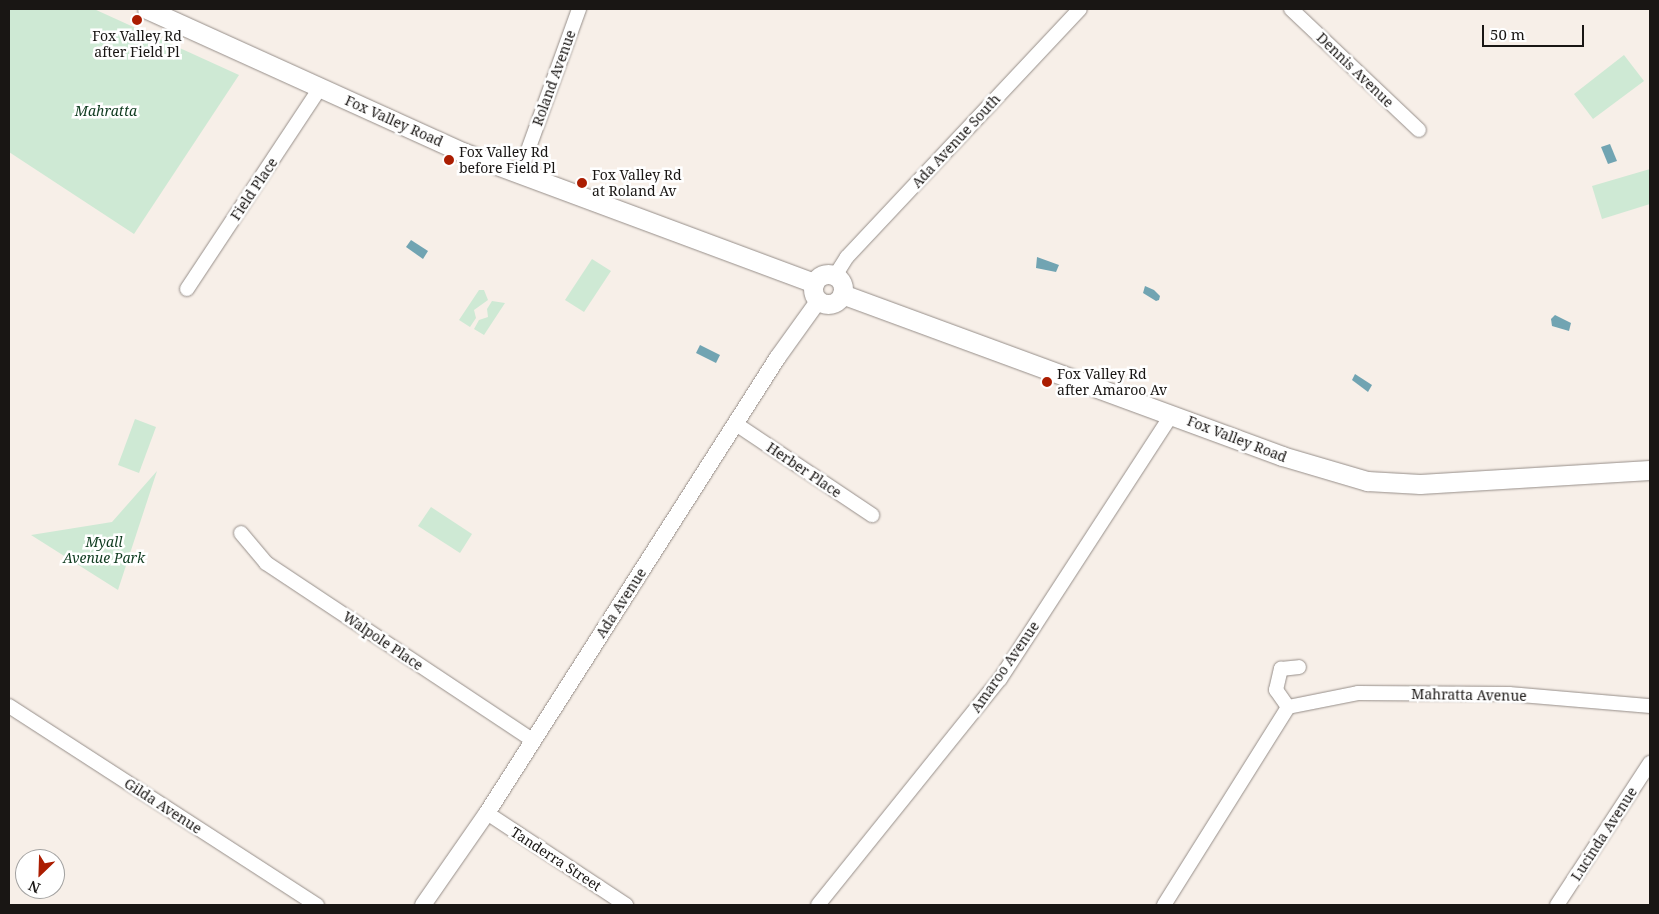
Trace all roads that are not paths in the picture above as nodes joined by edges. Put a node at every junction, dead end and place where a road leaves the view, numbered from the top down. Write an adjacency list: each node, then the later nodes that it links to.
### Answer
1 (148, 9): 5 (main road, Fox Valley Road)
2 (579, 9): 7 (street, Roland Avenue)
3 (1080, 9): 8 (street, Ada Avenue South)
4 (1291, 9): 6 (street, Dennis Avenue)
5 (320, 88): 7 (main road, Fox Valley Road); 9 (street, Field Place)
6 (1419, 130)
7 (519, 175): 10 (main road, Fox Valley Road)
8 (836, 276): 10 (main road); 11 (main road)
9 (187, 289)
10 (817, 292): 11 (main road); 13 (street, Ada Avenue)
11 (842, 294): 12 (main road, Fox Valley Road)
12 (1172, 414): 14 (main road, Fox Valley Road); 27 (street, Amaroo Avenue)
13 (736, 424): 15 (street, Herber Place); 21 (street, Ada Avenue)
14 (1650, 470)
15 (872, 515)
16 (241, 533): 21 (street, Walpole Place)
17 (1299, 667): 20 (street)
18 (9, 706): 24 (street, Gilda Avenue)
19 (1650, 706): 20 (street, Mahratta Avenue)
20 (1288, 707): 28 (street)
21 (532, 740): 23 (street, Ada Avenue)
22 (1650, 763): 29 (street, Lucinda Avenue)
23 (487, 813): 25 (street, Ada Avenue); 26 (street, Tanderra Street)
24 (317, 905)
25 (423, 905)
26 (626, 905)
27 (818, 905)
28 (1164, 905)
29 (1557, 905)

